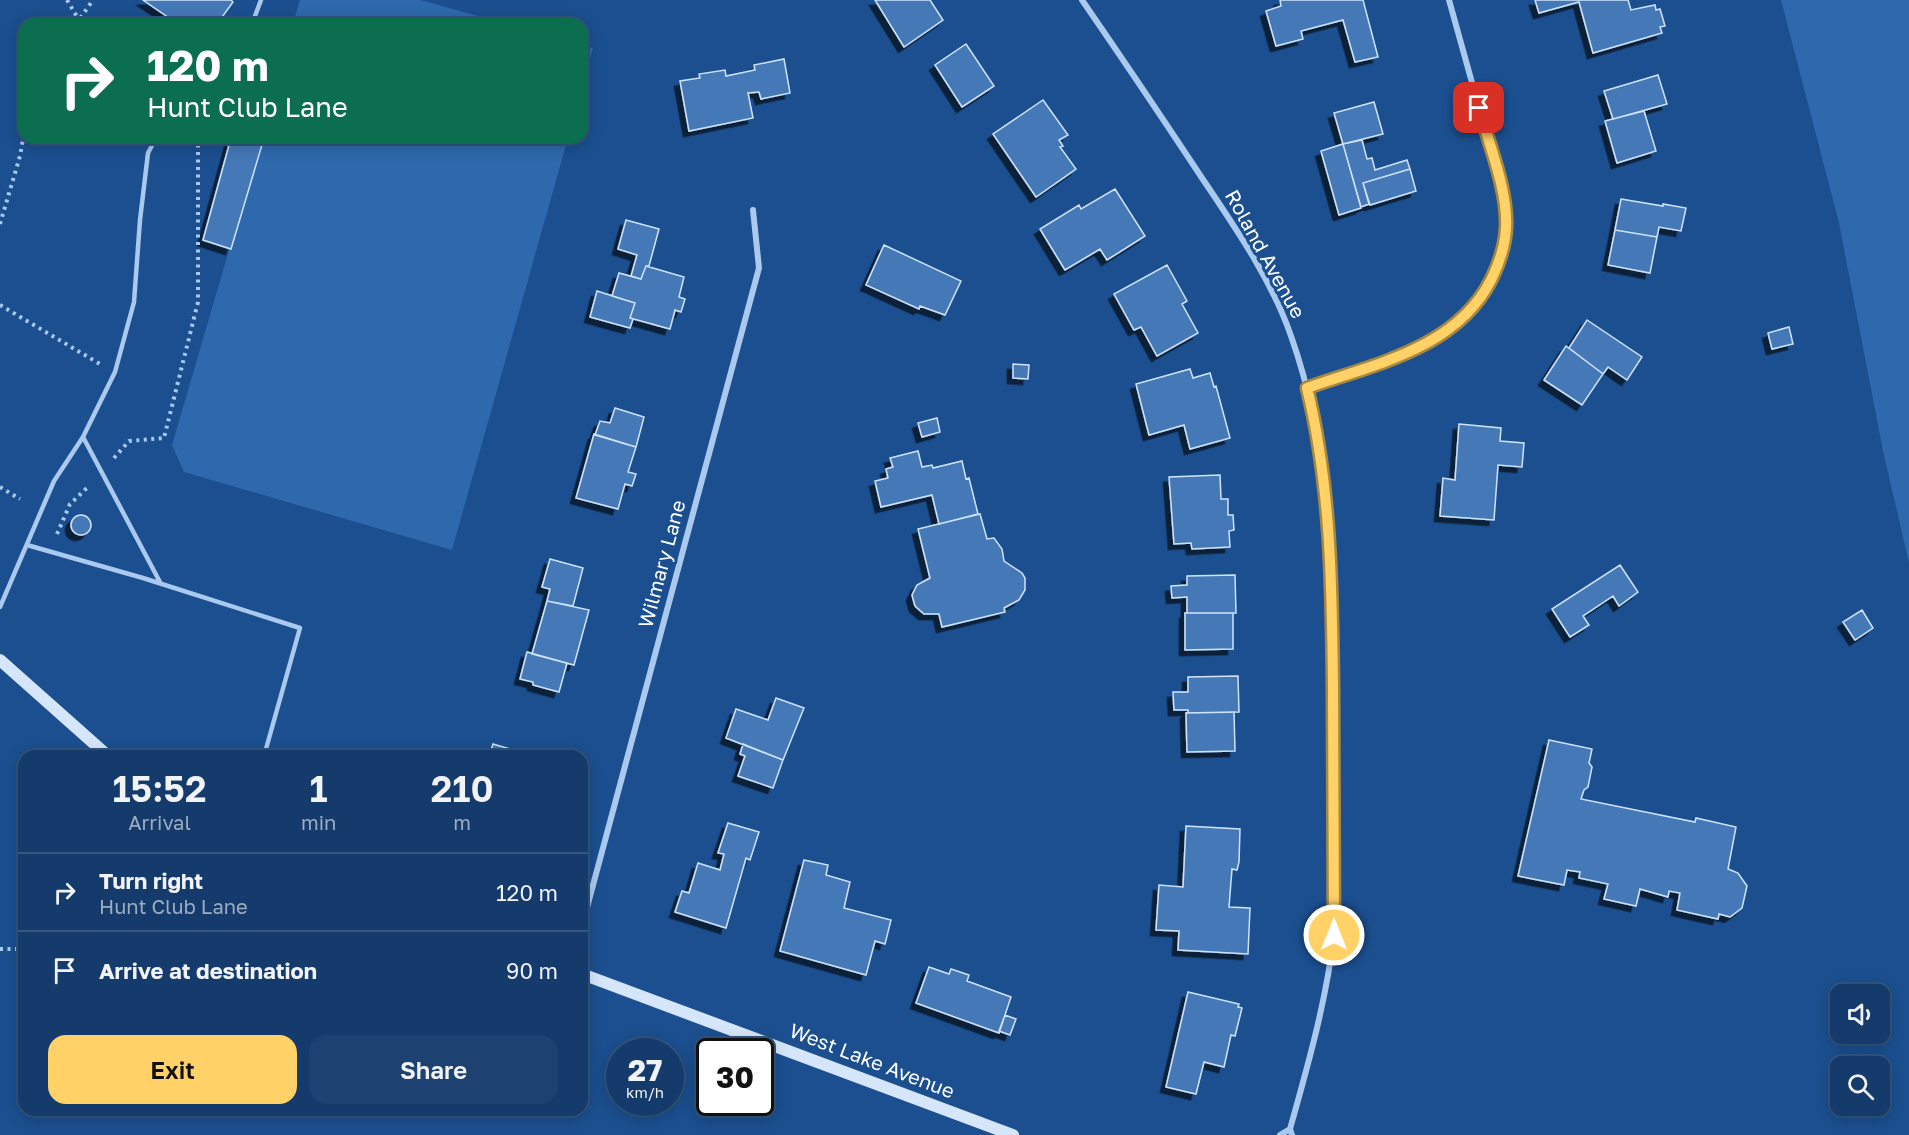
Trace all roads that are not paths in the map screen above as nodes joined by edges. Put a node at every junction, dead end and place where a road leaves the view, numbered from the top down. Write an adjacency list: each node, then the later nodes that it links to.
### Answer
1 (261, 0): 4 (lane)
2 (1082, 0): 7 (street, Roland Avenue)
3 (1449, 0): 7 (street)
4 (254, 18)
5 (153, 144): 8 (lane)
6 (753, 210): 15 (street, Wilmary Lane)
7 (1307, 388): 17 (street, Roland Avenue)
8 (83, 437): 9 (lane); 10 (lane)
9 (27, 545): 10 (lane); 11 (lane)
10 (161, 584): 14 (lane)
11 (0, 607)
12 (0, 660): 13 (street)
13 (101, 750)
14 (266, 750)
15 (588, 904)
16 (588, 976): 18 (street, West Lake Avenue)
17 (1291, 1132): 19 (street, Roland Avenue)
18 (1013, 1135)
19 (1280, 1135)

